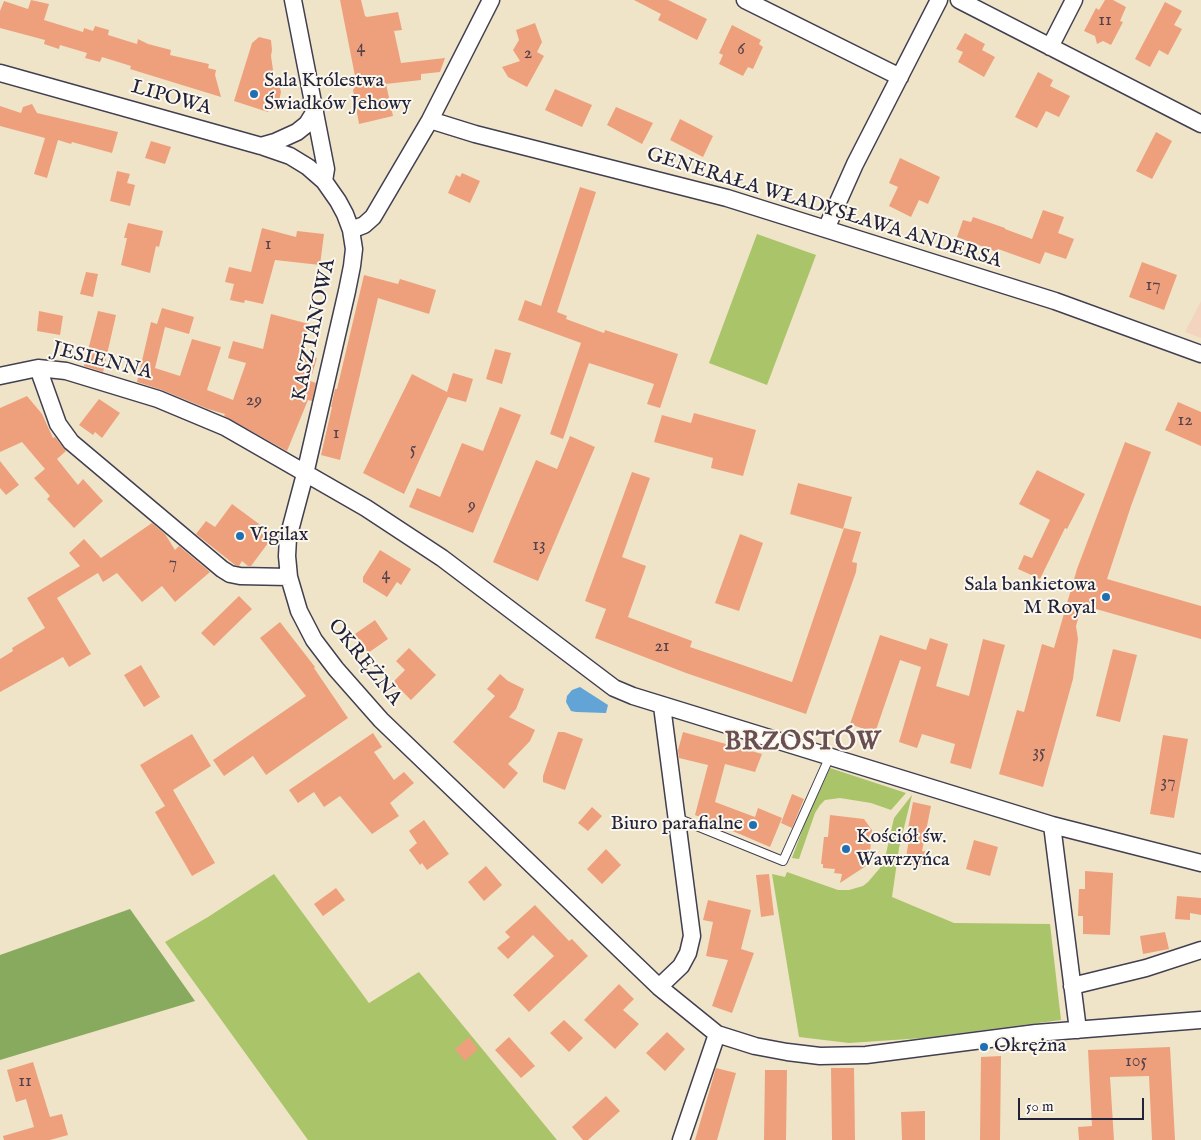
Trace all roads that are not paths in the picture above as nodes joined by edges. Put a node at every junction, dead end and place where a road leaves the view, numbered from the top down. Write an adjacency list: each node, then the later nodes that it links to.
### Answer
1 (293, 0): 10 (street)
2 (491, 0): 11 (street)
3 (745, 0): 9 (street)
4 (939, 0): 9 (street)
5 (959, 0): 7 (street)
6 (1074, 0): 7 (street)
7 (1050, 47): 12 (street)
8 (0, 73): 13 (street, LIPOWA)
9 (900, 77): 15 (street)
10 (316, 111): 13 (street); 14 (street)
11 (430, 120): 15 (street, GENERAŁA WŁADYSŁAWA ANDERSA); 16 (street)
12 (1201, 124)
13 (260, 146): 14 (street, LIPOWA)
14 (324, 181): 16 (street, KASZTANOWA)
15 (826, 229): 17 (street, GENERAŁA WŁADYSŁAWA ANDERSA)
16 (351, 230): 20 (street, KASZTANOWA)
17 (1201, 354)
18 (38, 368): 19 (street); 20 (street, JESIENNA); 21 (street, JESIENNA)
19 (0, 376)
20 (305, 474): 21 (street, OKRĘŻNA); 22 (street)
21 (289, 577): 29 (street, OKRĘŻNA)
22 (662, 706): 23 (street); 24 (street)
23 (830, 756): 24 (lane); 25 (street)
24 (676, 818): 29 (street)
25 (1052, 825): 26 (street); 28 (street)
26 (1201, 863)
27 (1201, 950): 28 (street)
28 (1072, 986): 31 (street)
29 (659, 987): 32 (street, OKRĘŻNA)
30 (1201, 1020): 31 (street, OKRĘŻNA)
31 (1078, 1030): 32 (street, OKRĘŻNA)
32 (717, 1034): 33 (street)
33 (680, 1140)

